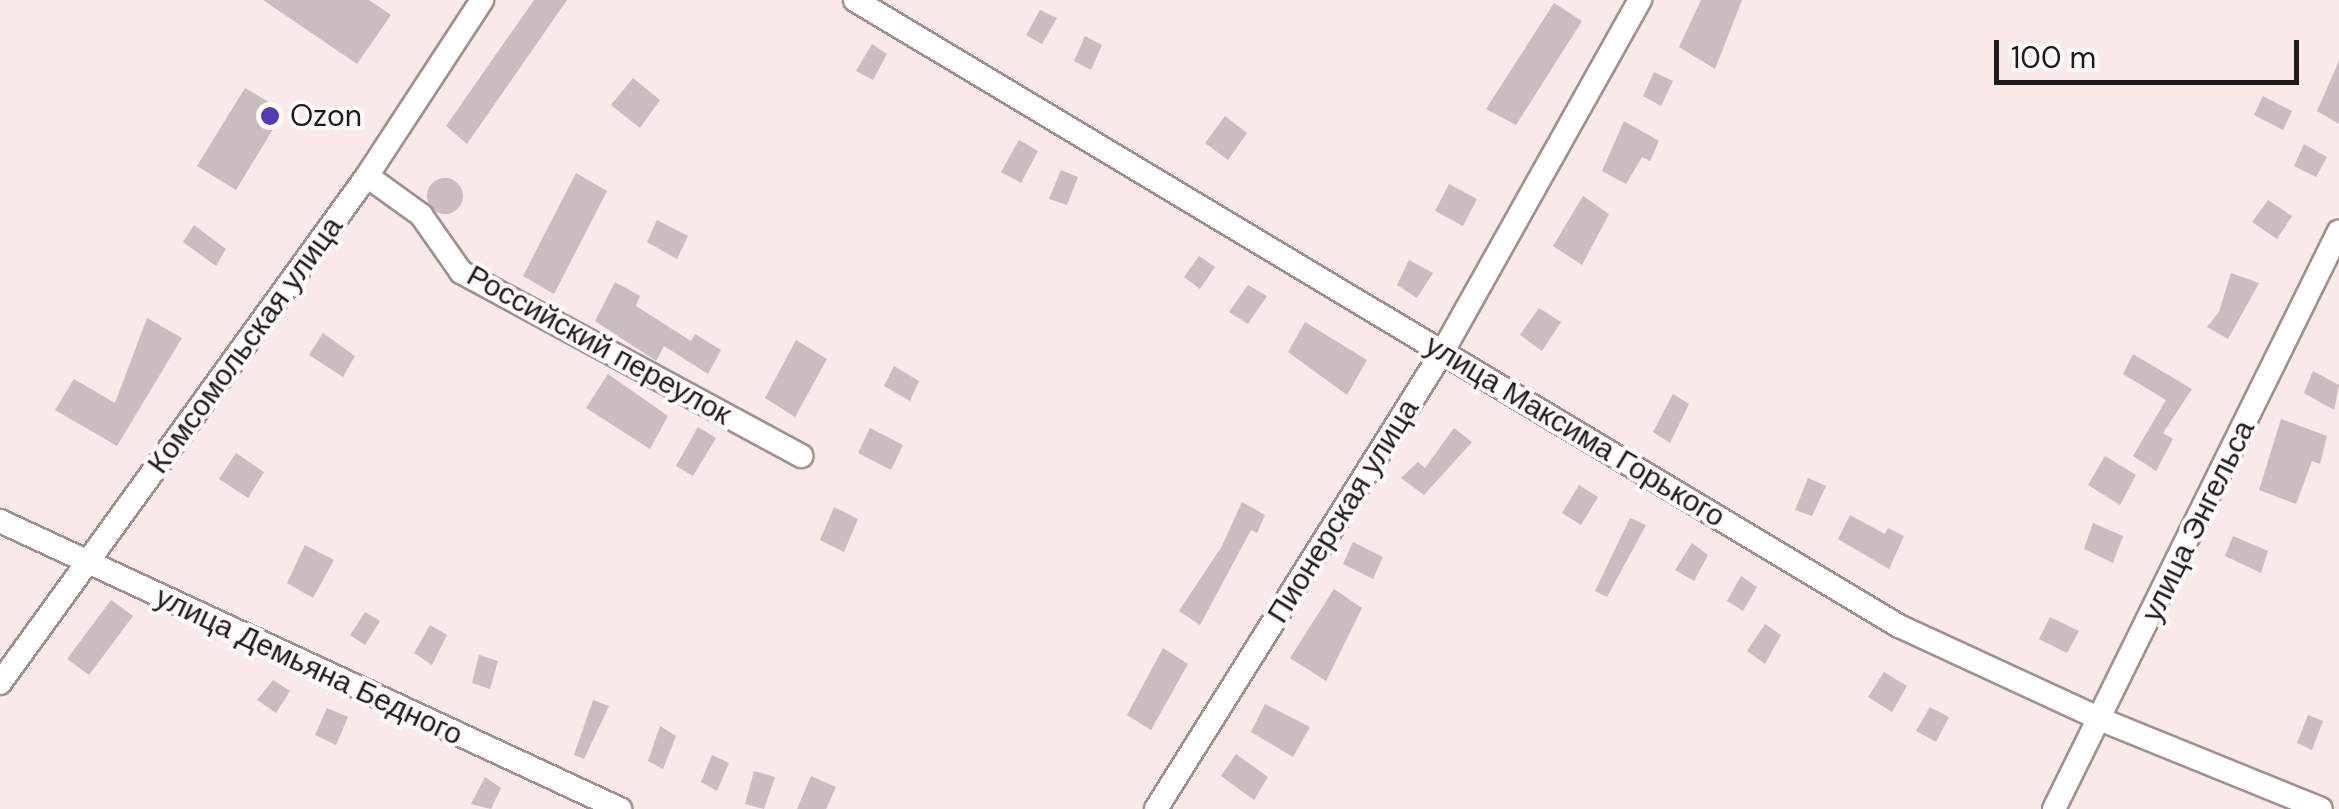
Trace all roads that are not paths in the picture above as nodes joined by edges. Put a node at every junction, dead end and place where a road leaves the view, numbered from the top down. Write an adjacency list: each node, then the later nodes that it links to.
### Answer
1 (482, 0): 4 (street, Комсомольская улица)
2 (855, 0): 6 (street, улица Максима Горького)
3 (1640, 0): 6 (street, Пионерская улица)
4 (367, 176): 7 (street, Российский переулок); 9 (street, Комсомольская улица)
5 (2339, 231): 11 (street, улица Энгельса)
6 (1443, 352): 11 (street, улица Максима Горького); 13 (street, Пионерская улица)
7 (801, 456)
8 (0, 521): 9 (street, улица Демьяна Бедного)
9 (88, 564): 10 (street, Комсомольская улица); 12 (street, улица Демьяна Бедного)
10 (0, 684)
11 (2102, 720): 14 (street, улица Энгельса); 15 (street, улица Максима Горького)
12 (620, 809)
13 (1156, 809)
14 (2054, 809)
15 (2322, 809)

